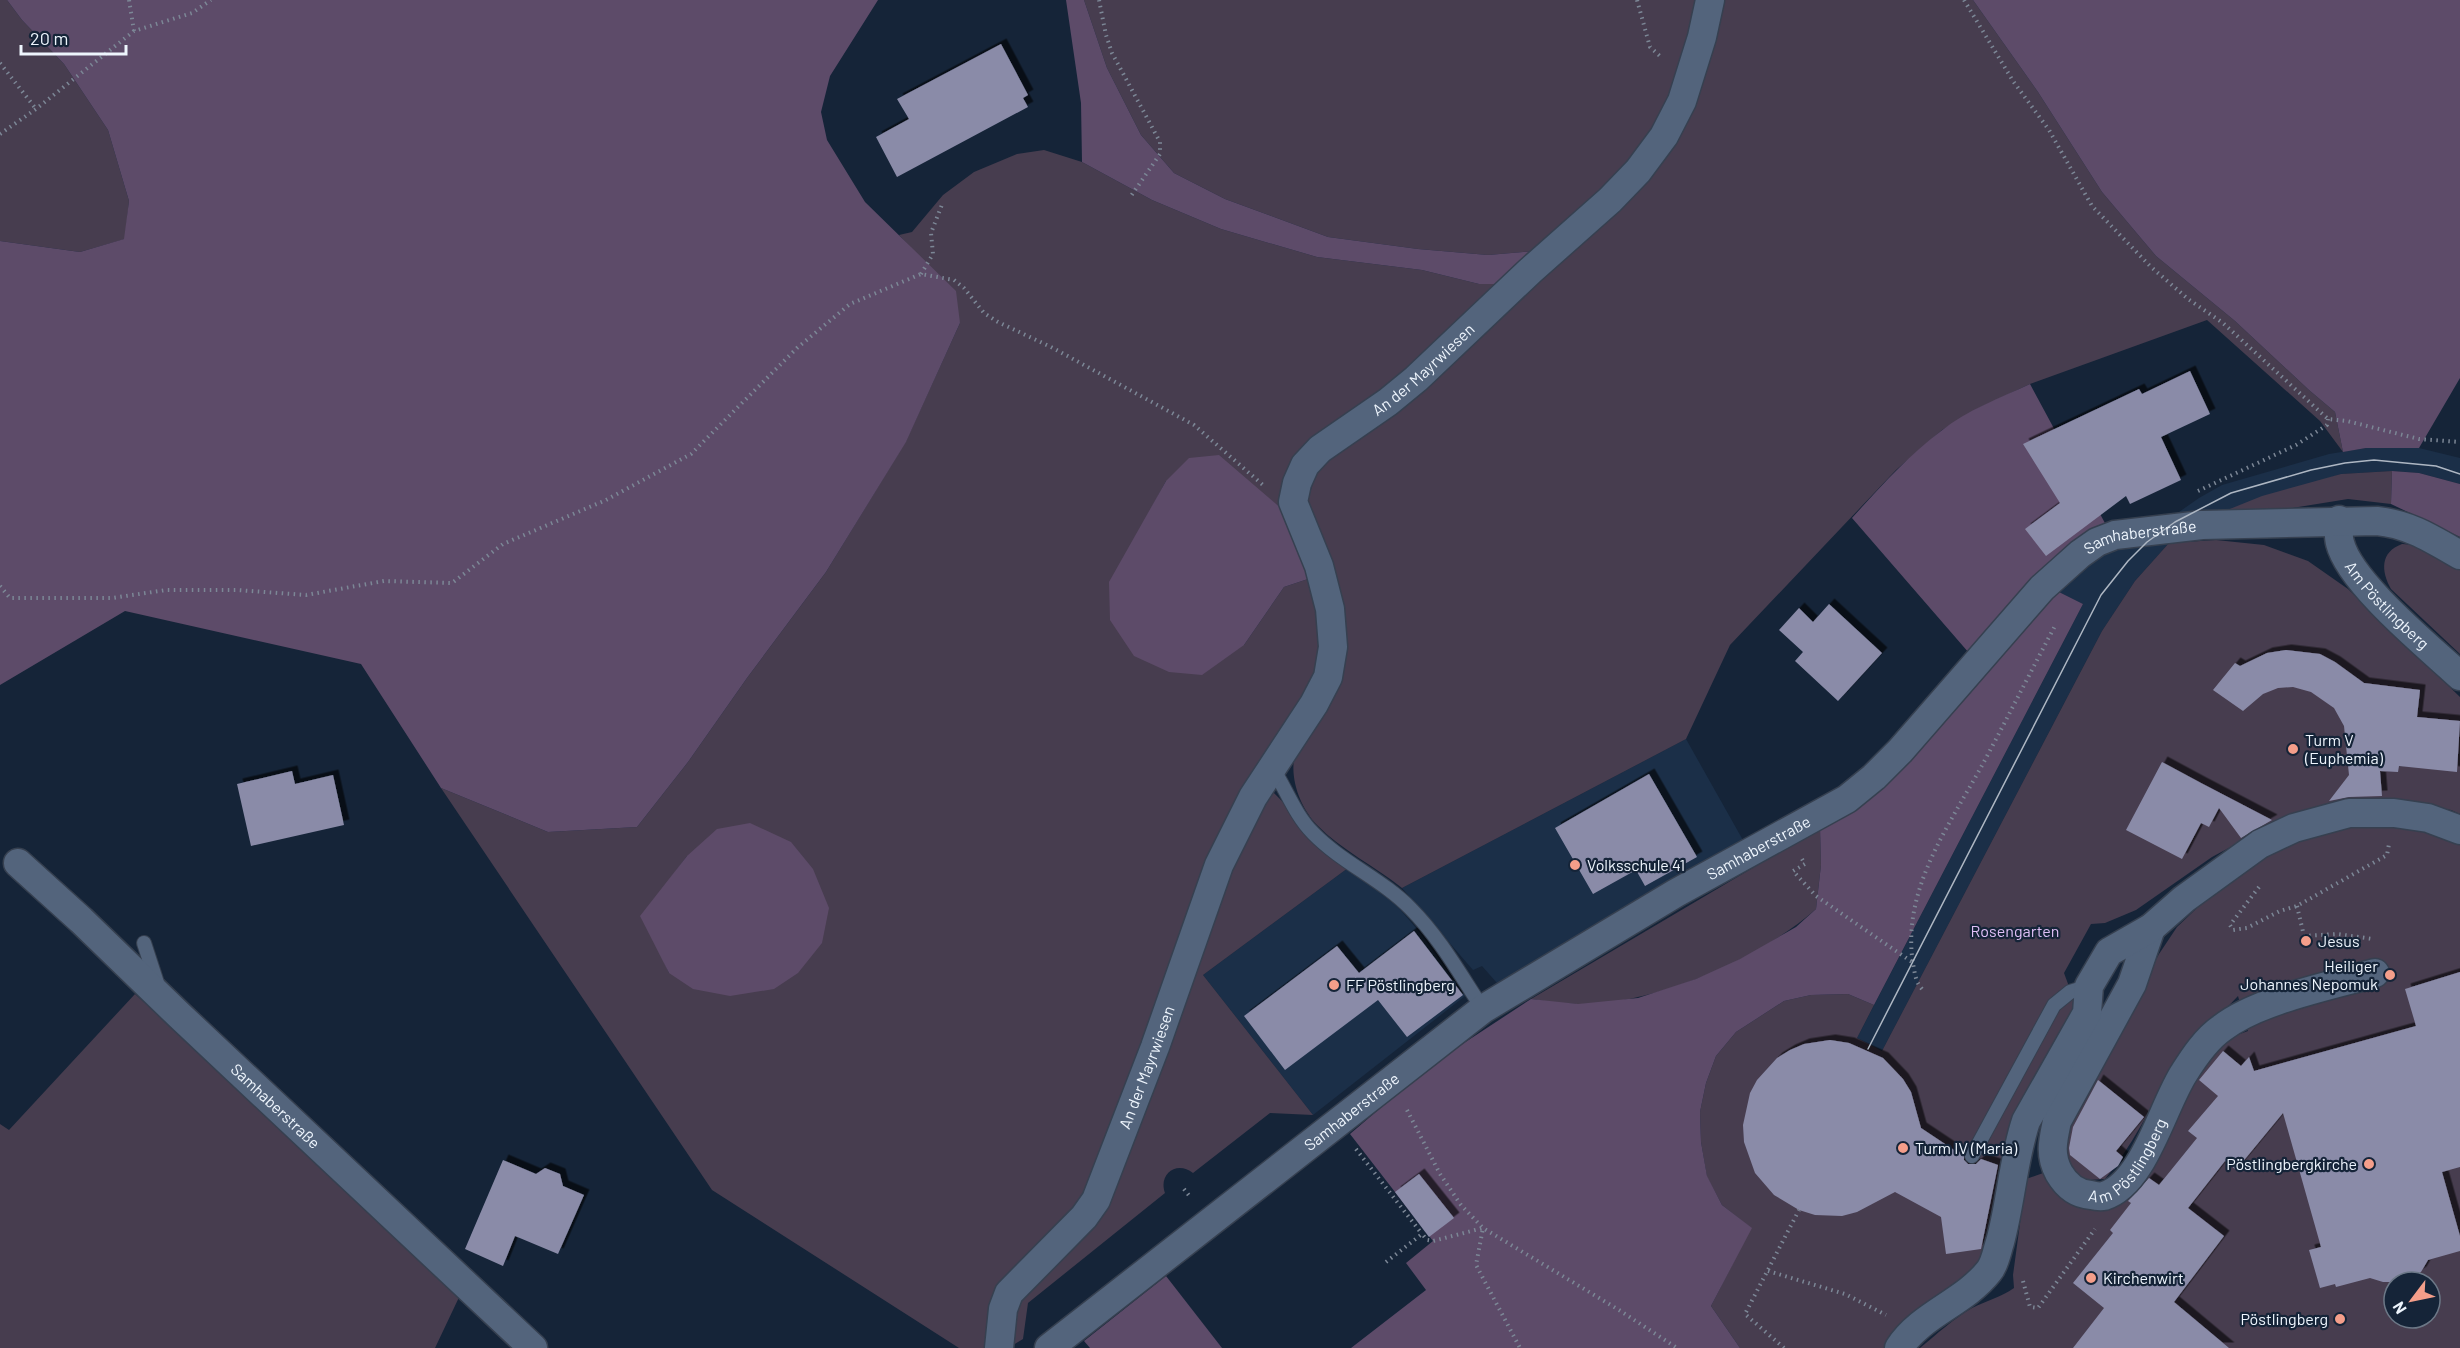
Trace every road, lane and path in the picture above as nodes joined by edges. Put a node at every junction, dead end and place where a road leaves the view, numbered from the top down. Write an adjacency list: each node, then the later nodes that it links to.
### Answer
1 (129, 0): 7 (path)
2 (211, 0): 7 (path)
3 (1099, 0): 12 (path)
4 (1637, 0): 9 (path)
5 (1710, 0): 9 (street, An der Mayrwiesen)
6 (1964, 0): 15 (path)
7 (134, 31): 10 (path)
8 (0, 63): 10 (path)
9 (1693, 68): 18 (street, An der Mayrwiesen)
10 (36, 110): 11 (path)
11 (0, 134)
12 (1131, 196)
13 (943, 202): 14 (path)
14 (921, 274): 18 (path); 21 (path)
15 (2328, 419): 16 (path); 17 (path)
16 (2460, 442)
17 (2193, 494)
18 (1293, 502): 24 (street, An der Mayrwiesen)
19 (2339, 520): 20 (street, Samhaberstraße); 23 (street, Am Pöstlingberg); 26 (street, Samhaberstraße)
20 (2460, 555)
21 (0, 586)
22 (2060, 617): 34 (path)
23 (2460, 676)
24 (1272, 767): 39 (lane); 52 (street, An der Mayrwiesen)
25 (2460, 830): 31 (street, Am Pöstlingberg)
26 (1785, 834): 34 (path); 39 (street, Samhaberstraße)
27 (2389, 840): 29 (path)
28 (18, 864): 38 (street, Samhaberstraße)
29 (2296, 906): 30 (path); 32 (path)
30 (2234, 918)
31 (2151, 928): 36 (street, Am Pöstlingberg); 43 (street, Am Pöstlingberg)
32 (2372, 939)
33 (144, 943): 38 (lane)
34 (1913, 962): 37 (path)
35 (2375, 973): 43 (street, Am Pöstlingberg)
36 (2089, 986): 42 (lane); 50 (street, Am Pöstlingberg)
37 (1922, 988)
38 (161, 996): 51 (street, Samhaberstraße)
39 (1483, 1009): 40 (street, Samhaberstraße)
40 (1392, 1079): 41 (street, Samhaberstraße); 45 (path)
41 (1336, 1123): 46 (path); 53 (street, Samhaberstraße)
42 (1972, 1156)
43 (2103, 1197): 49 (path)
44 (1799, 1210): 48 (path)
45 (1483, 1228): 46 (path); 54 (path); 55 (path)
46 (1422, 1234): 47 (path)
47 (1386, 1262)
48 (1768, 1271): 50 (path); 56 (path)
49 (2021, 1275)
50 (1903, 1342)
51 (533, 1348)
52 (999, 1348)
53 (1049, 1348)
54 (1520, 1348)
55 (1677, 1348)
56 (1784, 1348)

